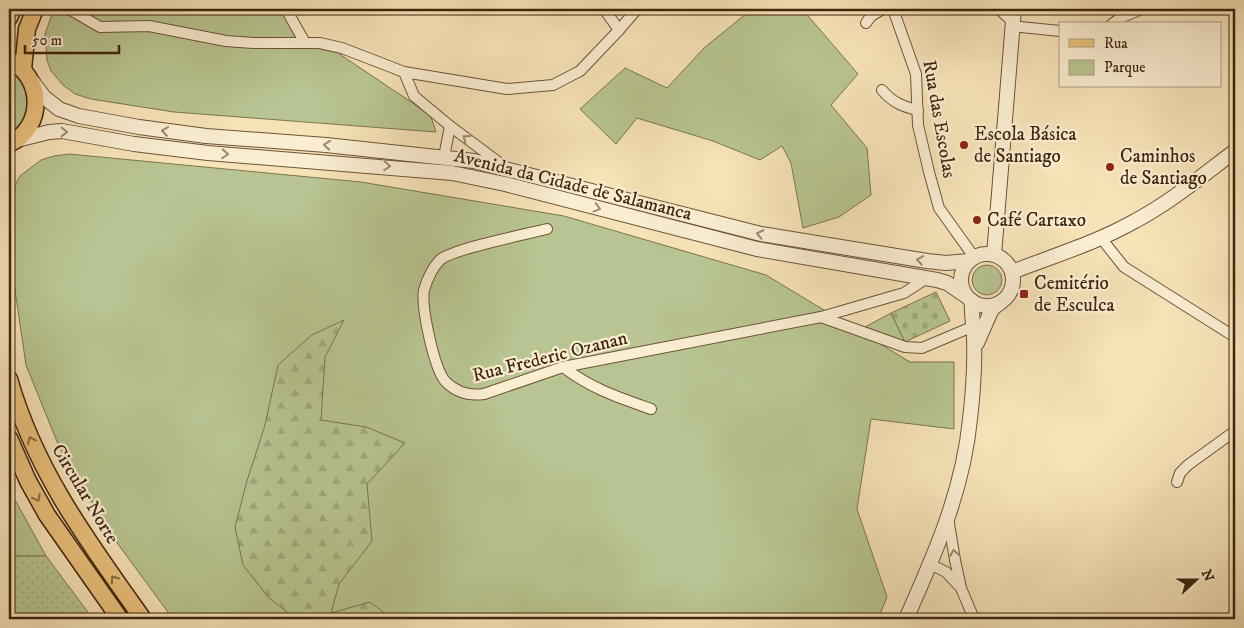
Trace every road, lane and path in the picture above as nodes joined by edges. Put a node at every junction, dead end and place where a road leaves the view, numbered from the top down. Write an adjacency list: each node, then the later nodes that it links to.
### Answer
1 (13, 9): 11 (main road)
2 (35, 9): 20 (main road)
3 (69, 9): 17 (street)
4 (286, 9): 17 (street)
5 (604, 9): 15 (street)
6 (637, 9): 15 (street)
7 (883, 9): 14 (street)
8 (893, 9): 22 (street, Rua das Escolas)
9 (998, 9): 12 (street)
10 (1142, 9): 13 (street)
11 (9, 18)
12 (1013, 19): 16 (street); 30 (street)
13 (1114, 22)
14 (866, 23)
15 (620, 30): 19 (street)
16 (1059, 31)
17 (304, 41): 19 (street)
18 (9, 60): 20 (main road)
19 (404, 72): 23 (street)
20 (27, 75): 24 (main road); 26 (street, Avenida da Cidade de Salamanca, one-way to 20)
21 (882, 90): 22 (street)
22 (918, 110): 31 (street, Rua das Escolas)
23 (450, 126): 26 (street); 27 (street, one-way to 23)
24 (13, 142): 33 (street, Avenida da Cidade de Salamanca, one-way to 33)
25 (1235, 151): 29 (street)
26 (444, 157): 27 (street, Avenida da Cidade de Salamanca)
27 (509, 170): 31 (street, Avenida da Cidade de Salamanca, one-way to 27)
28 (547, 229): 40 (street, Rua Frederic Ozanan)
29 (1102, 238): 32 (street); 38 (street)
30 (994, 255): 31 (street); 32 (street)
31 (971, 259): 34 (street)
32 (1012, 272): 35 (street)
33 (927, 278): 34 (street, Avenida da Cidade de Salamanca); 36 (street, Rua Frederic Ozanan)
34 (969, 298): 35 (street); 37 (street)
35 (1001, 301): 39 (street)
36 (821, 317): 37 (street); 40 (street, Rua Frederic Ozanan)
37 (974, 326): 39 (street)
38 (1235, 336)
39 (974, 356): 46 (street)
40 (563, 367): 42 (street)
41 (9, 379): 50 (main road, Circular Norte, one-way to 41)
42 (651, 409)
43 (1235, 431): 45 (street)
44 (9, 438): 49 (main road, one-way to 49)
45 (1177, 482)
46 (948, 517): 47 (street); 48 (street, one-way to 46)
47 (930, 564): 48 (street); 51 (street)
48 (961, 588): 52 (street)
49 (120, 619)
50 (143, 619)
51 (906, 619)
52 (974, 619)

